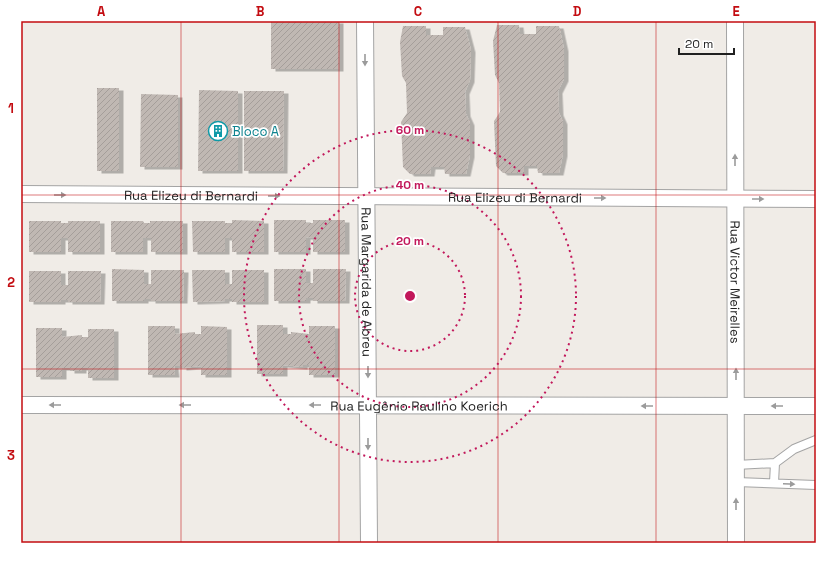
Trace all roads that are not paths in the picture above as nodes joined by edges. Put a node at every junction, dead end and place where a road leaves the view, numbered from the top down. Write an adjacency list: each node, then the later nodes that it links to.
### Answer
1 (365, 21): 4 (street, Rua Margarida de Abreu, one-way to 4)
2 (735, 21): 5 (street, Rua Victor Meirelles, one-way to 2)
3 (21, 194): 4 (street, Rua Elizeu di Bernardi, one-way to 4)
4 (366, 196): 5 (street, Rua Elizeu di Bernardi, one-way to 5); 8 (street, Rua Margarida de Abreu, one-way to 8)
5 (735, 198): 6 (street, Rua Elizeu di Bernardi, one-way to 6); 9 (street, Rua Victor Meirelles, one-way to 5)
6 (816, 199)
7 (21, 405): 8 (street, Rua Eugênio Raulino Koerich, one-way to 7)
8 (368, 405): 9 (street, Rua Eugênio Raulino Koerich, one-way to 8); 17 (street, Rua Margarida de Abreu, one-way to 17)
9 (736, 406): 10 (street, Rua Eugênio Raulino Koerich, one-way to 9); 13 (street, Rua Victor Meirelles)
10 (816, 406)
11 (816, 440): 12 (lane)
12 (775, 463): 13 (lane); 15 (lane)
13 (736, 465): 14 (street, Rua Victor Meirelles)
14 (736, 482): 15 (lane); 18 (street, Rua Victor Meirelles, one-way to 14)
15 (774, 483): 16 (lane, one-way to 16)
16 (816, 485)
17 (368, 543)
18 (736, 543)

